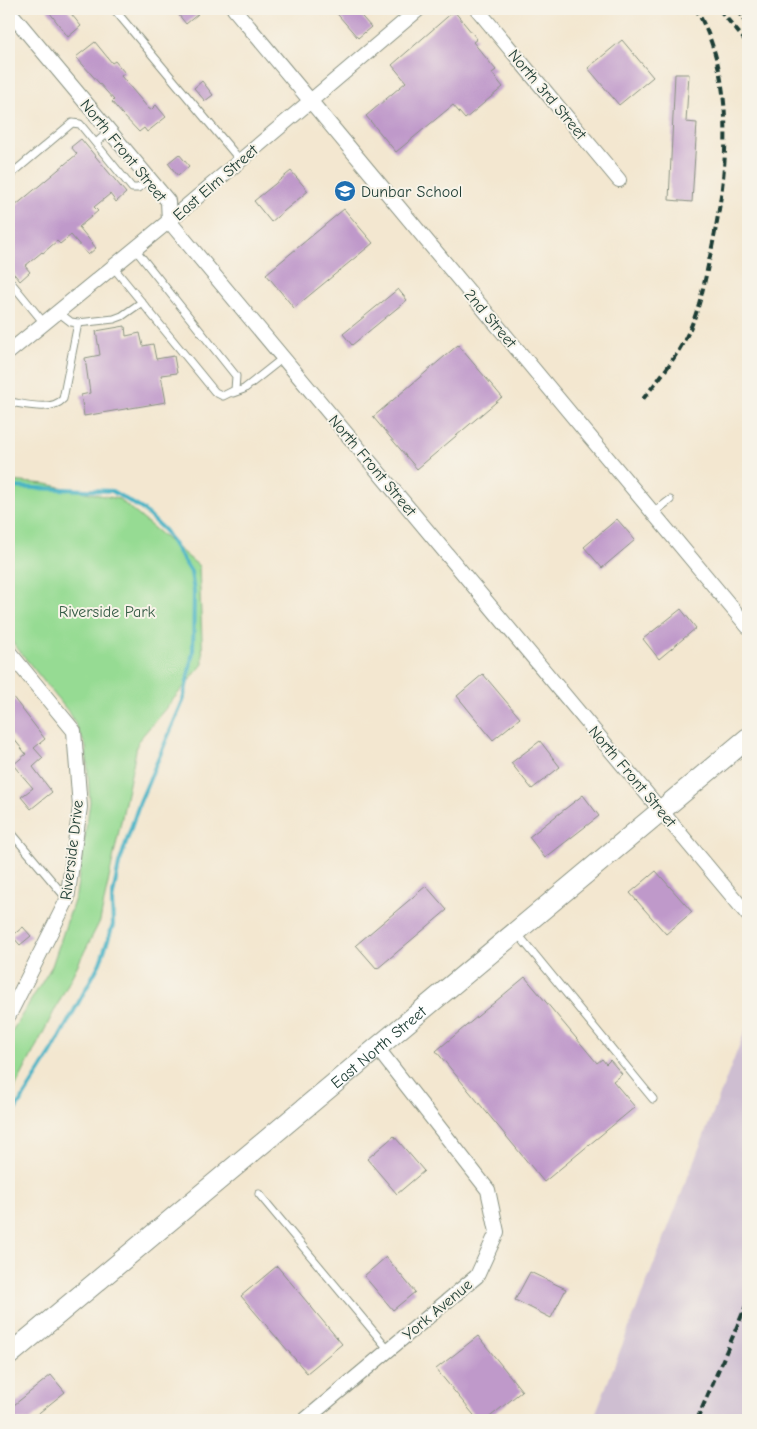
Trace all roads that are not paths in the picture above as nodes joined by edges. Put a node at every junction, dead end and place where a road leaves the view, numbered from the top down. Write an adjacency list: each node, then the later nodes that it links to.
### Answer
1 (114, 9): 9 (lane)
2 (234, 9): 6 (street, 2nd Street)
3 (419, 9): 6 (street, East Elm Street)
4 (477, 9): 12 (street, North 3rd Street)
5 (9, 11): 7 (street, North Front Street)
6 (310, 100): 9 (street, East Elm Street); 26 (street, 2nd Street)
7 (110, 131): 8 (lane); 11 (street, North Front Street)
8 (96, 143): 10 (lane); 11 (lane)
9 (240, 160): 13 (street, East Elm Street)
10 (9, 176)
11 (150, 179): 13 (street, North Front Street)
12 (620, 180)
13 (169, 221): 14 (street, East Elm Street); 22 (street, North Front Street)
14 (135, 249): 15 (street, East Elm Street); 23 (lane)
15 (113, 266): 17 (lane); 18 (street, East Elm Street)
16 (9, 280): 19 (lane)
17 (142, 302): 20 (lane); 23 (lane)
18 (58, 312): 19 (street, East Elm Street); 20 (lane)
19 (44, 323): 21 (street, East Elm Street)
20 (78, 323): 24 (lane)
21 (9, 352)
22 (283, 358): 23 (lane); 30 (street, North Front Street)
23 (231, 394)
24 (9, 402)
25 (670, 500): 26 (lane)
26 (654, 513): 27 (street, 2nd Street)
27 (748, 627)
28 (9, 652): 32 (street, Riverside Drive)
29 (748, 738): 30 (street, East North Street)
30 (661, 809): 33 (street, North Front Street); 34 (street, East North Street)
31 (9, 830): 32 (lane)
32 (67, 900): 35 (street, Riverside Drive)
33 (748, 915)
34 (517, 933): 36 (street, East North Street); 37 (lane)
35 (9, 1015)
36 (378, 1049): 39 (street, York Avenue); 40 (street, East North Street)
37 (653, 1099)
38 (259, 1194): 39 (lane)
39 (388, 1350): 41 (street, York Avenue)
40 (9, 1355)
41 (306, 1420)

